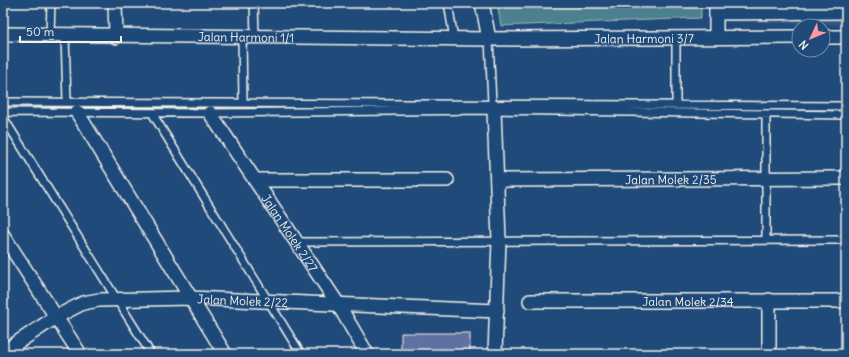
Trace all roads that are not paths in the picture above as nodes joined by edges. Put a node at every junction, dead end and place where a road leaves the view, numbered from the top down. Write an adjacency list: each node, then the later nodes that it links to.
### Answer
1 (51, 3): 9 (lane)
2 (115, 3): 11 (street)
3 (254, 3): 13 (lane)
4 (448, 3): 18 (lane)
5 (482, 3): 20 (street)
6 (716, 8): 7 (street); 14 (street)
7 (846, 12)
8 (3, 34): 9 (street, Jalan Harmoni 1/1)
9 (50, 35): 10 (street, Jalan Harmoni 1/1)
10 (65, 35): 11 (street, Jalan Harmoni 1/1); 22 (lane)
11 (116, 36): 12 (street, Jalan Harmoni 1/1)
12 (242, 36): 13 (street, Jalan Harmoni 1/1); 23 (lane)
13 (255, 36): 18 (street, Jalan Harmoni 1/1)
14 (716, 37): 15 (street, Jalan Harmoni 3/7); 19 (street, Jalan Harmoni 3/7)
15 (791, 37)
16 (831, 37): 17 (street)
17 (846, 37)
18 (454, 38): 20 (street, Jalan Harmoni 1/1)
19 (676, 38): 20 (street, Jalan Harmoni 3/7); 24 (lane)
20 (489, 39): 26 (lane)
21 (3, 102): 22 (lane)
22 (67, 102): 23 (lane)
23 (243, 103): 26 (lane)
24 (676, 105): 25 (lane); 26 (lane)
25 (846, 106)
26 (493, 107): 30 (lane); 31 (lane); 38 (street)
27 (3, 112): 28 (lane)
28 (77, 112): 29 (lane); 44 (street)
29 (152, 113): 30 (lane); 49 (lane)
30 (210, 113): 36 (street, Jalan Molek 2/27)
31 (766, 114): 32 (lane); 34 (lane)
32 (846, 115)
33 (3, 116): 45 (lane)
34 (766, 178): 35 (street, Jalan Molek 2/35); 38 (street, Jalan Molek 2/35); 41 (lane)
35 (846, 178)
36 (255, 180): 37 (street); 43 (street, Jalan Molek 2/27)
37 (447, 180)
38 (497, 180): 40 (street)
39 (3, 235): 52 (street)
40 (498, 240): 41 (lane); 43 (lane); 51 (street)
41 (766, 240): 42 (lane)
42 (846, 240)
43 (296, 242): 50 (street, Jalan Molek 2/27)
44 (190, 298): 45 (street, Jalan Molek 2/22); 49 (street, Jalan Molek 2/22); 56 (street)
45 (118, 299): 52 (street, Jalan Molek 2/22); 55 (lane)
46 (769, 300): 47 (street, Jalan Molek 2/34); 48 (street, Jalan Molek 2/34); 60 (street)
47 (530, 301)
48 (846, 301)
49 (268, 302): 50 (street, Jalan Molek 2/22); 57 (lane)
50 (338, 304): 51 (street, Jalan Molek 2/22); 58 (street, Jalan Molek 2/27)
51 (497, 311): 59 (street)
52 (56, 317): 53 (street, Jalan Molek 2/22); 54 (street)
53 (3, 352)
54 (80, 354)
55 (152, 354)
56 (225, 354)
57 (301, 354)
58 (367, 354)
59 (495, 354)
60 (769, 354)

